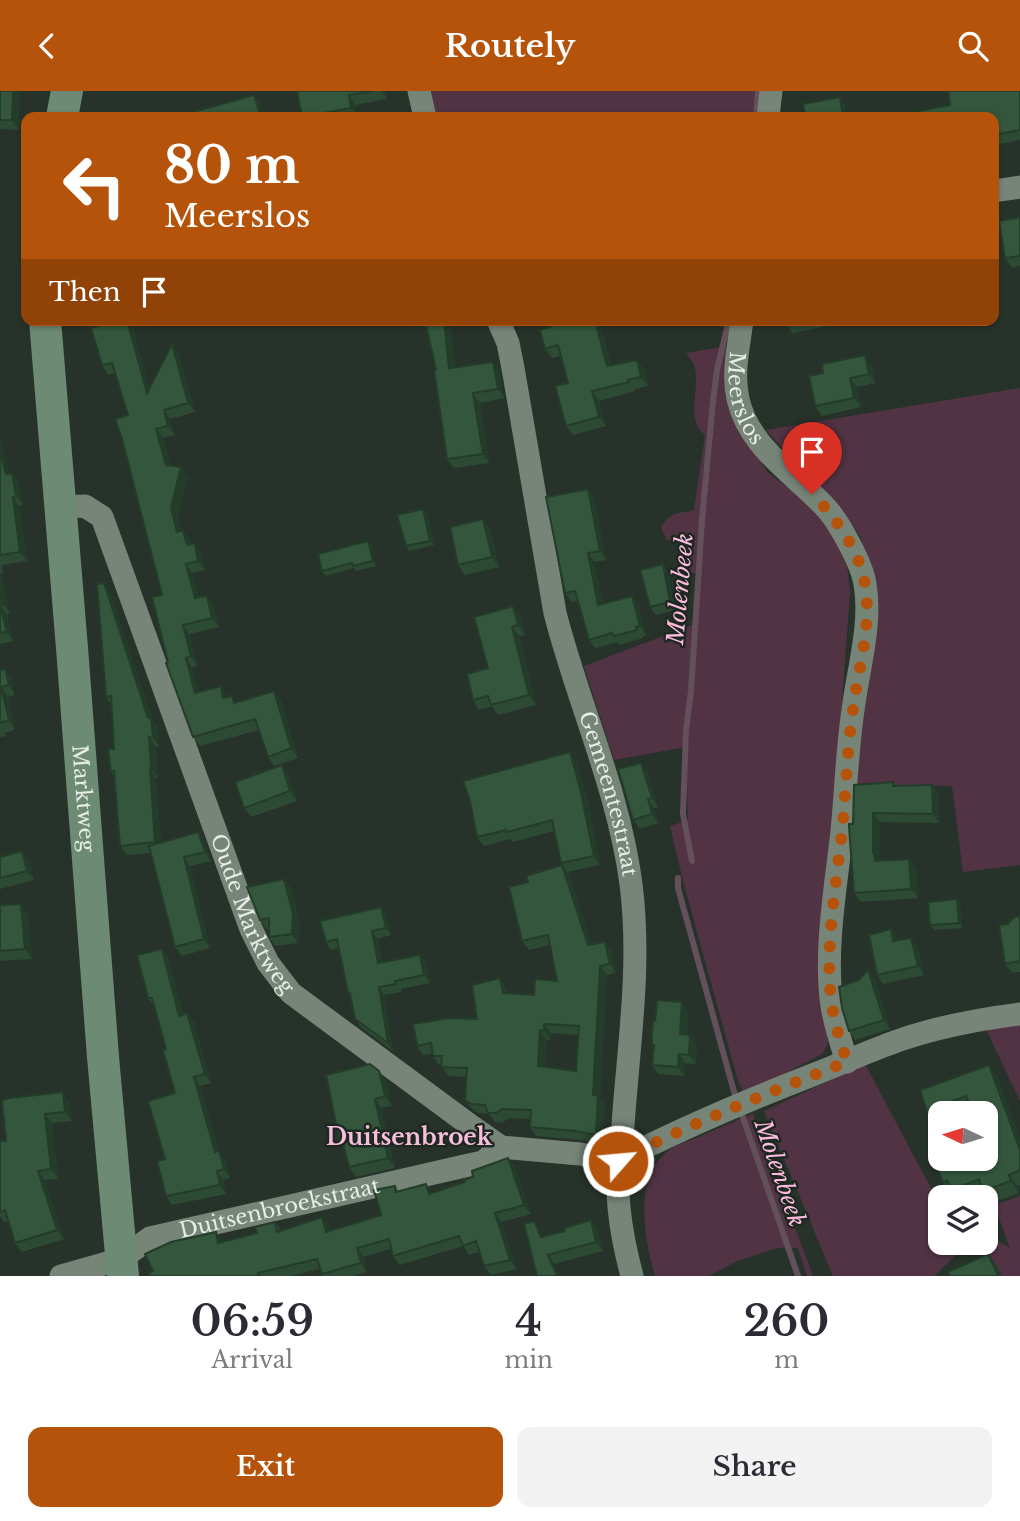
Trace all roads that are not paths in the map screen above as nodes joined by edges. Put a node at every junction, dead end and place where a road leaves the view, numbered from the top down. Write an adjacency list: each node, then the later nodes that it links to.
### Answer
1 (67, 91): 4 (street)
2 (419, 91): 5 (street)
3 (771, 91): 6 (street)
4 (63, 112)
5 (424, 112)
6 (769, 112)
7 (1020, 187): 8 (street)
8 (999, 190)
9 (46, 326): 12 (street, Marktweg)
10 (501, 326): 16 (street, Gemeentestraat)
11 (741, 326): 14 (street, Meerslos)
12 (61, 507): 15 (street, Oude Marktweg); 17 (street, Marktweg)
13 (1020, 1014): 14 (street)
14 (847, 1062): 16 (street)
15 (502, 1147): 16 (street, Oude Marktweg); 17 (street, Duitsenbroekstraat)
16 (618, 1161): 19 (street, Gemeentestraat)
17 (122, 1267): 18 (street, Duitsenbroekstraat)
18 (61, 1276)
19 (632, 1276)

